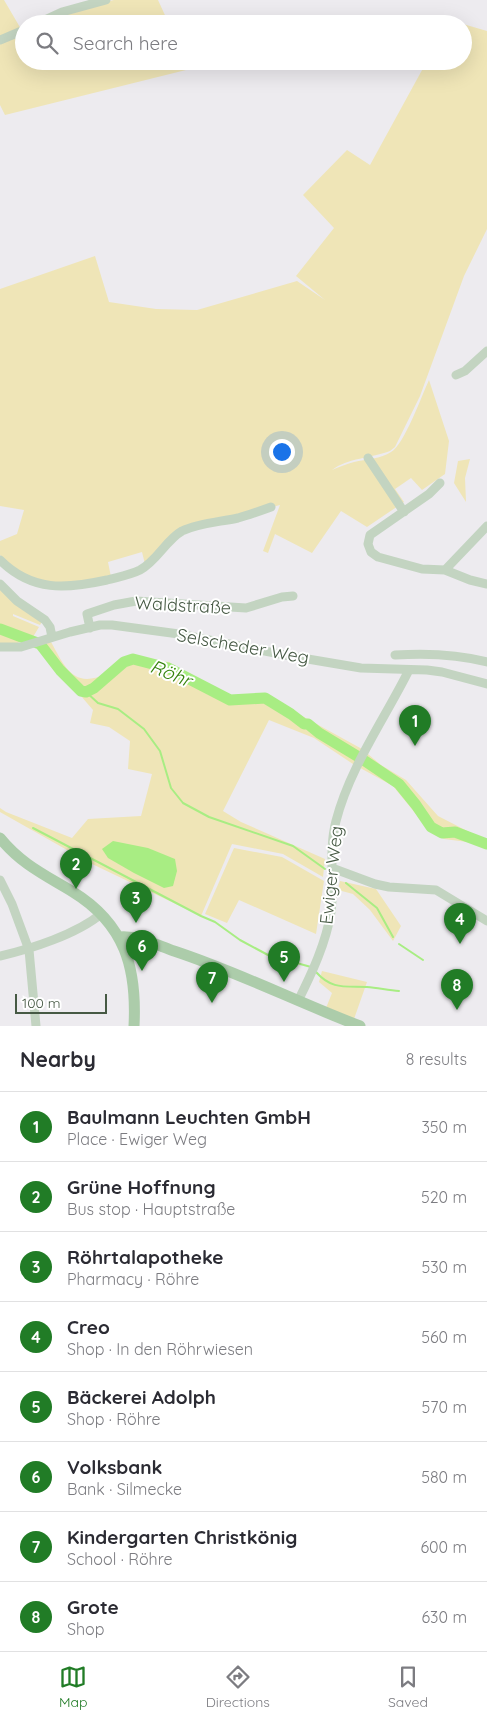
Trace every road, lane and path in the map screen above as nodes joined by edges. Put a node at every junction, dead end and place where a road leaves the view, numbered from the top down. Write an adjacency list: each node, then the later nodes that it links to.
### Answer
1 (106, 0): 2 (street)
2 (56, 15)
3 (15, 34): 4 (street)
4 (0, 40)
5 (487, 351): 6 (street)
6 (456, 375)
7 (368, 458): 10 (street)
8 (440, 482): 10 (street)
9 (271, 507): 12 (street)
10 (404, 512): 13 (street)
11 (487, 526): 13 (street)
12 (0, 560)
13 (445, 570): 15 (street)
14 (0, 584): 18 (street)
15 (487, 584)
16 (293, 596): 17 (street, Waldstraße)
17 (90, 628): 18 (street, Selscheder Weg); 22 (street, Selscheder Weg)
18 (49, 638): 19 (street, Selscheder Weg)
19 (0, 647)
20 (395, 655): 21 (street)
21 (487, 662)
22 (408, 670): 23 (street, Selscheder Weg); 25 (street, Ewiger Weg)
23 (487, 684)
24 (0, 838): 27 (main road)
25 (332, 868): 28 (street); 32 (street, Ewiger Weg)
26 (0, 880): 30 (street)
27 (102, 914): 29 (main road); 30 (street)
28 (487, 920)
29 (119, 936): 32 (main road); 34 (main road)
30 (29, 950): 31 (street); 33 (street)
31 (0, 956)
32 (298, 1001): 35 (main road)
33 (36, 1026)
34 (134, 1026)
35 (358, 1026)

